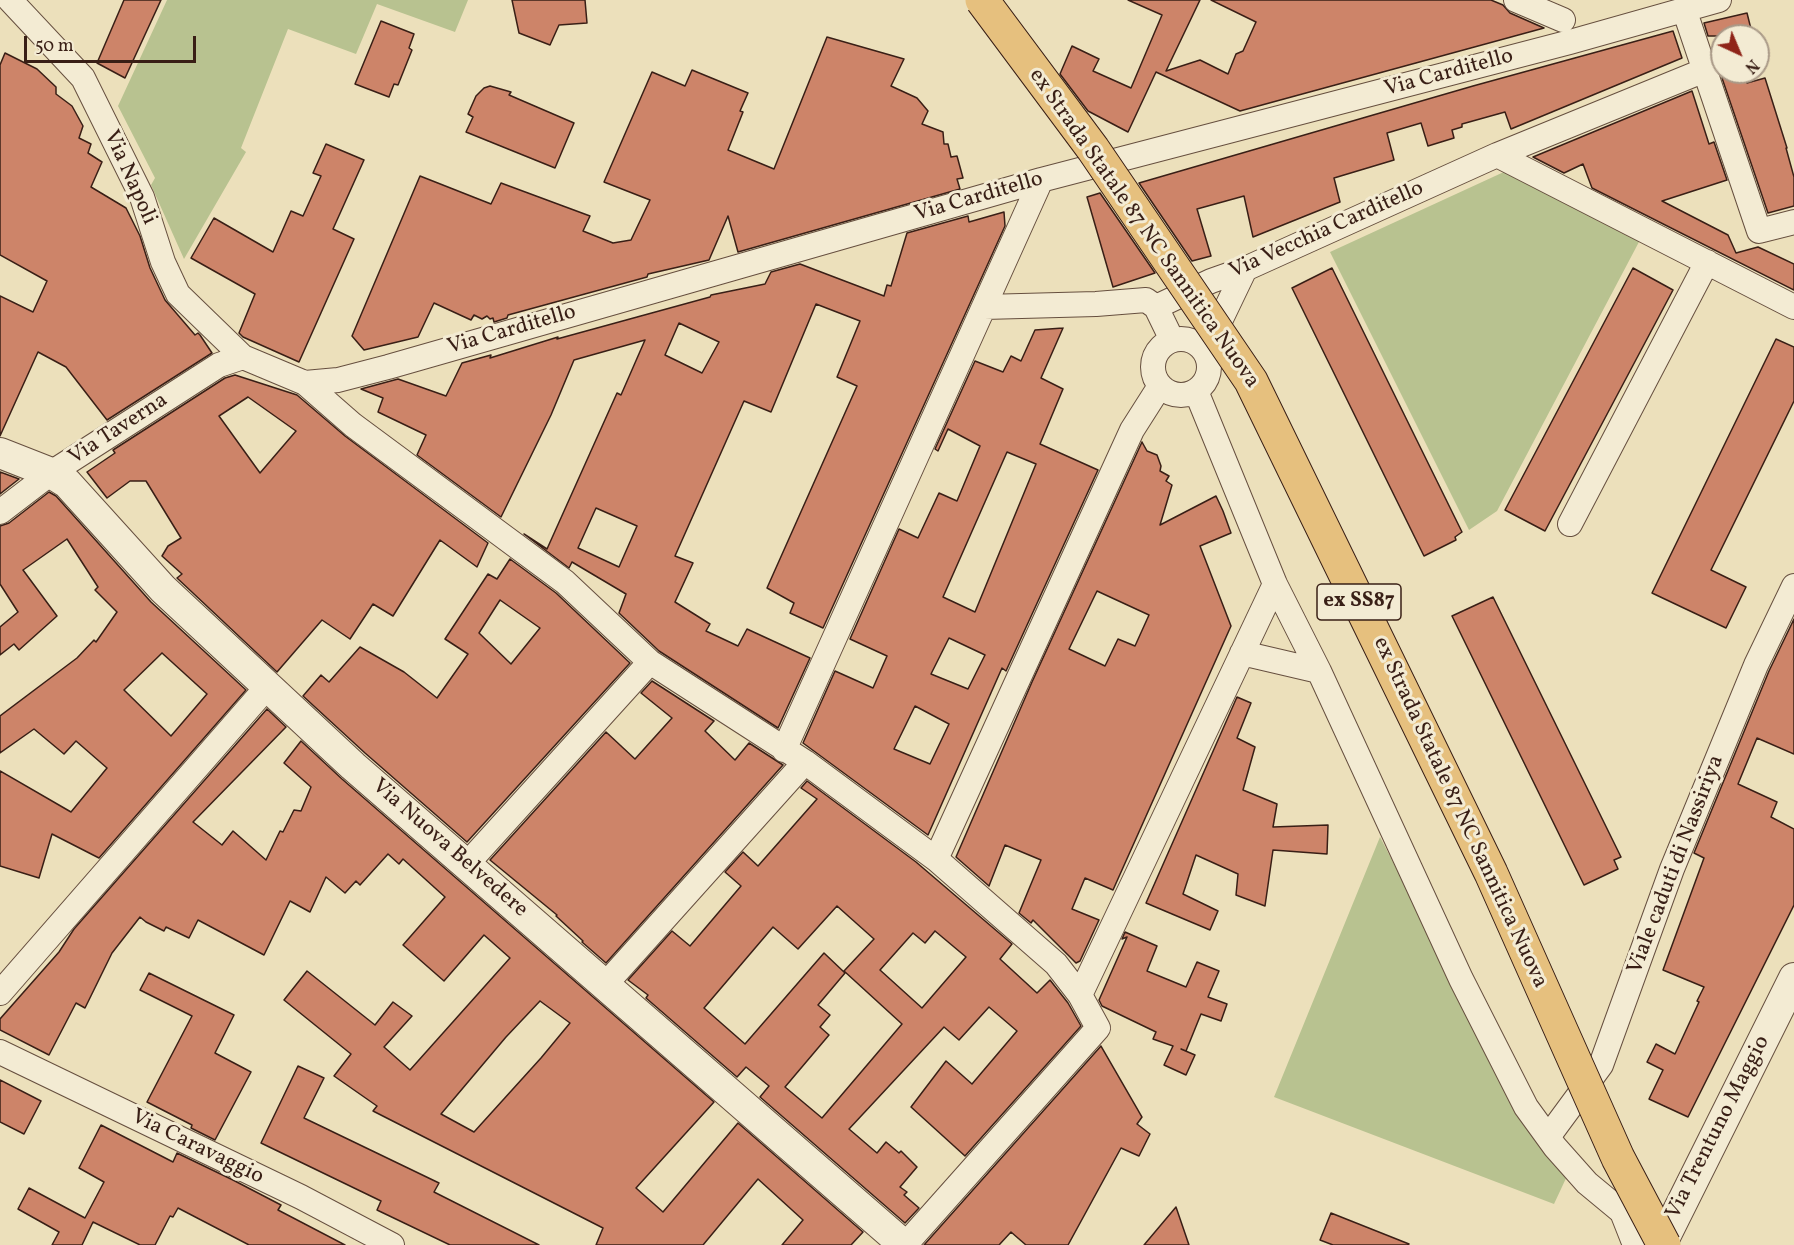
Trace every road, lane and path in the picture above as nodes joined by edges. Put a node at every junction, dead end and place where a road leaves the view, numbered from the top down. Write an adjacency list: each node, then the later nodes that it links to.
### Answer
1 (10, 0): 18 (street, Via Napoli)
2 (982, 0): 48 (highway, ex Strada Statale 87 NC Sannitica Nuova / ex SS87, bridge)
3 (1516, 0): 6 (street)
4 (1719, 0): 5 (street, Via Carditello)
5 (1684, 9): 6 (street, Via Carditello); 7 (street)
6 (1563, 21): 9 (street, Via Carditello)
7 (1705, 70): 8 (street, Via Vecchia Carditello); 10 (street)
8 (1497, 155): 11 (street); 12 (street, Via Vecchia Carditello)
9 (1041, 180): 15 (street); 19 (street, Via Carditello)
10 (1794, 222)
11 (1707, 262): 14 (street); 25 (street)
12 (1245, 269): 13 (street, Via Vecchia Carditello); 17 (street)
13 (1156, 306): 15 (street); 16 (street)
14 (1794, 306)
15 (984, 307): 32 (street)
16 (1172, 340): 17 (street); 20 (street)
17 (1206, 353): 21 (street)
18 (243, 357): 19 (street, Via Carditello); 23 (street, Via Taverna)
19 (305, 383): 29 (street)
20 (1160, 386): 21 (street); 34 (street)
21 (1196, 391): 26 (street)
22 (0, 453): 23 (street, Via Nuova Belvedere)
23 (51, 473): 24 (street, Via Taverna); 31 (street, Via Nuova Belvedere)
24 (0, 512)
25 (1570, 524)
26 (1275, 584): 28 (street); 30 (street)
27 (1794, 586): 42 (street, Viale caduti di Nassiriya)
28 (1242, 653): 30 (street); 39 (street)
29 (650, 662): 32 (street); 35 (street)
30 (1319, 671): 42 (street)
31 (267, 687): 35 (street, Via Nuova Belvedere); 38 (street)
32 (784, 750): 33 (street)
33 (805, 762): 34 (street); 37 (street)
34 (936, 859): 39 (street)
35 (467, 864): 37 (street, Via Nuova Belvedere)
36 (1794, 978): 40 (street, Via Trentuno Maggio)
37 (604, 986): 46 (street, Via Nuova Belvedere)
38 (0, 993)
39 (1080, 995): 46 (street)
40 (1787, 1011): 43 (street, Via Trentuno Maggio)
41 (0, 1052): 45 (street, Via Caravaggio)
42 (1548, 1137): 44 (street)
43 (1682, 1201): 44 (street); 48 (street, Via Trentuno Maggio)
44 (1622, 1212): 47 (street)
45 (392, 1245)
46 (905, 1245)
47 (1635, 1245)
48 (1662, 1245)

